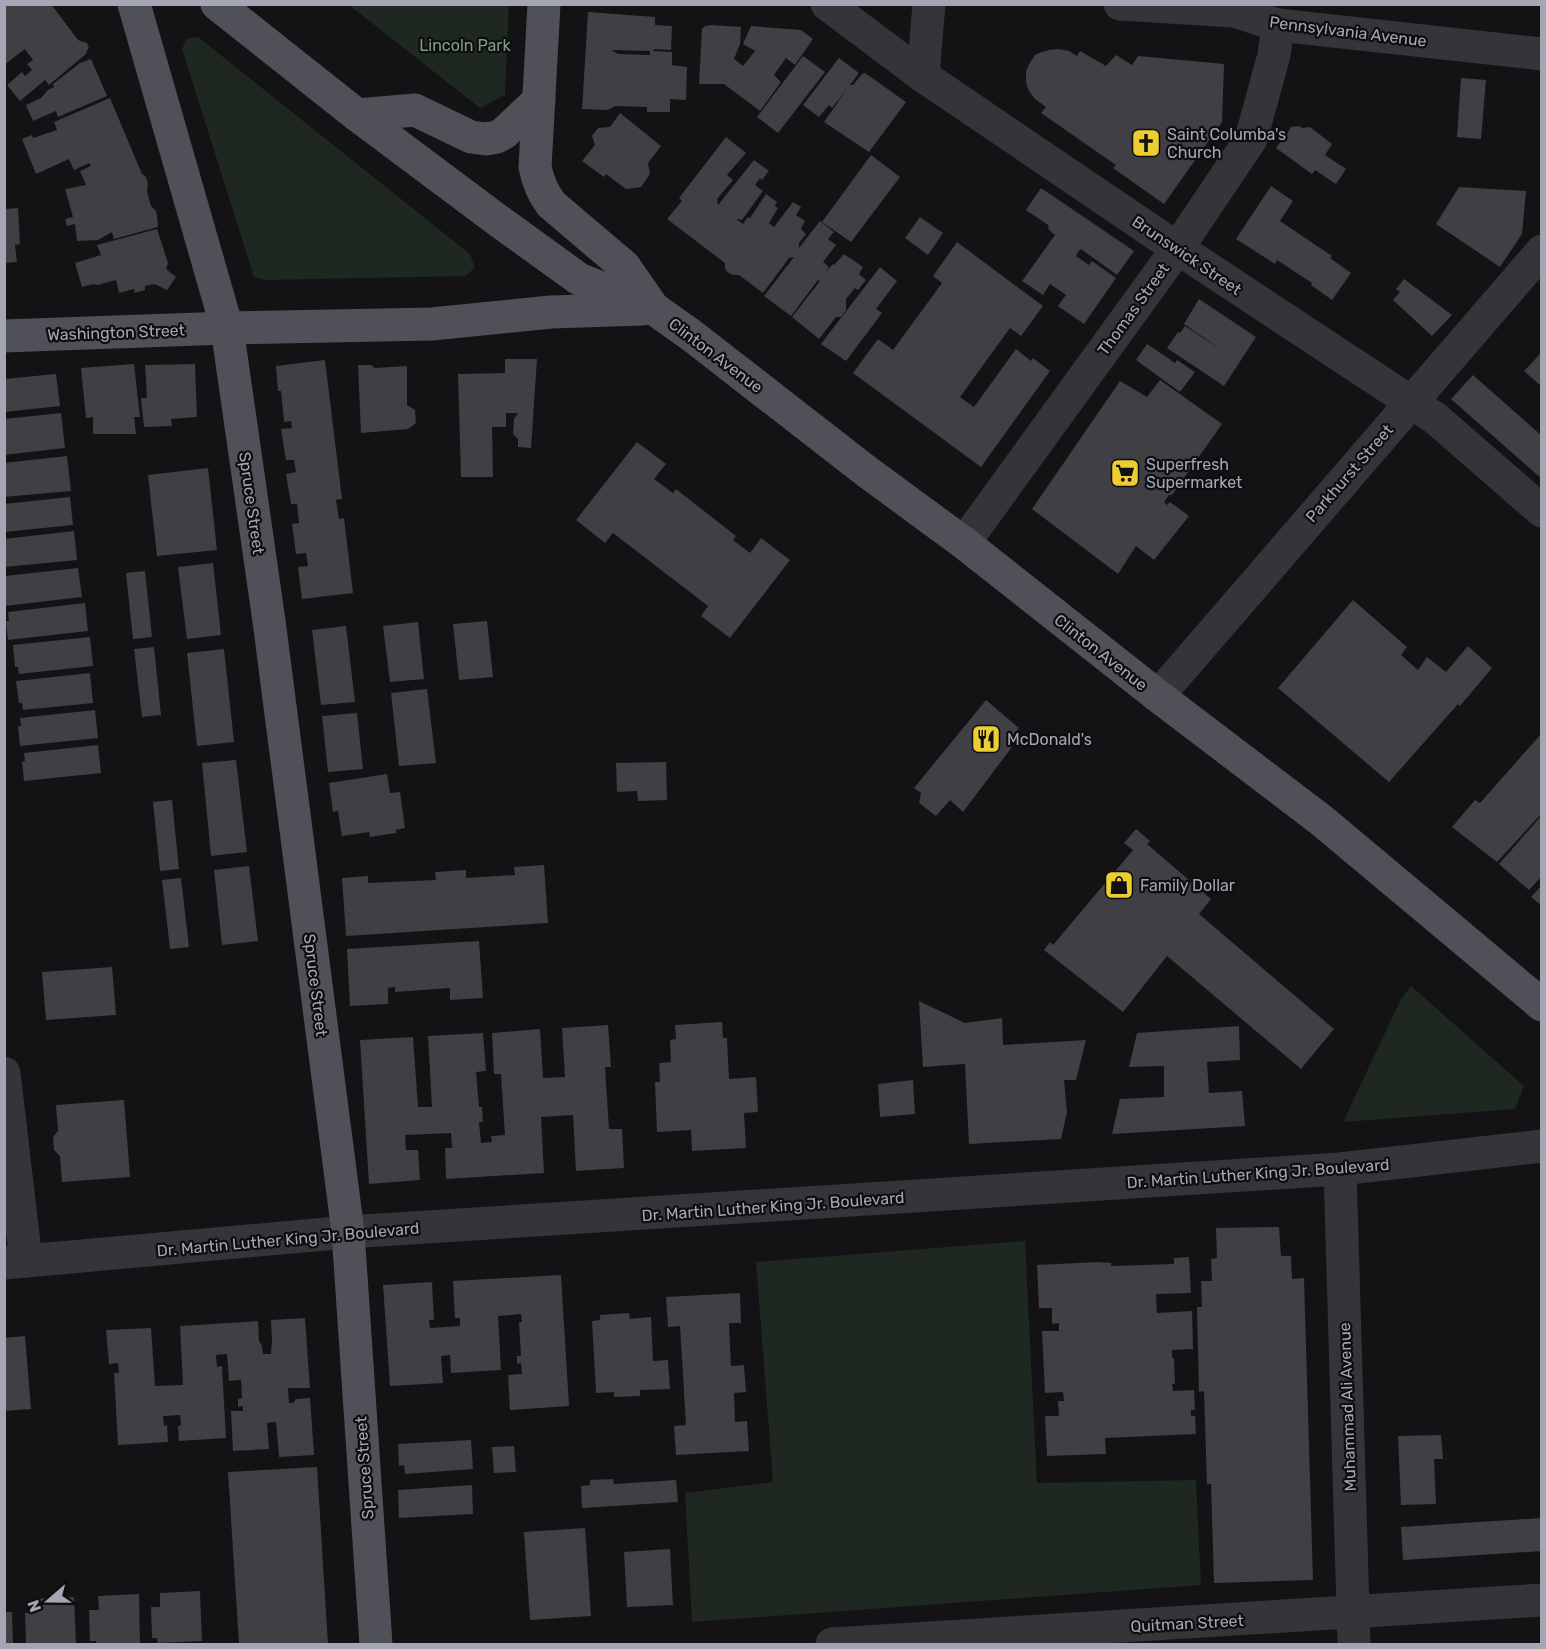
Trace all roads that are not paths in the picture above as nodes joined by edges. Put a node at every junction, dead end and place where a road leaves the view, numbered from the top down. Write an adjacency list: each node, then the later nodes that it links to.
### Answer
1 (134, 4): 15 (main road)
2 (217, 4): 11 (main road)
3 (544, 4): 10 (main road)
4 (827, 4): 9 (street, Brunswick Street)
5 (928, 4): 9 (street)
6 (1120, 4): 7 (street, Pennsylvania Avenue)
7 (1278, 25): 8 (street, Pennsylvania Avenue); 12 (street, Thomas Street)
8 (1542, 54)
9 (923, 76): 12 (street, Brunswick Street)
10 (539, 100): 11 (main road); 14 (main road)
11 (357, 115): 14 (main road)
12 (1177, 249): 17 (street, Brunswick Street); 19 (street, Thomas Street)
13 (1542, 251): 17 (street, Parkhurst Street)
14 (654, 308): 15 (main road); 19 (main road, Clinton Avenue)
15 (227, 328): 16 (main road, Washington Street); 25 (main road, Spruce Street)
16 (4, 336)
17 (1410, 402): 18 (street, Brunswick Street); 20 (street, Parkhurst Street)
18 (1542, 511)
19 (964, 543): 20 (main road, Clinton Avenue)
20 (1158, 696): 21 (main road, Clinton Avenue)
21 (1542, 1005)
22 (4, 1073): 26 (street)
23 (1542, 1146): 24 (street, Dr. Martin Luther King Jr. Boulevard)
24 (1340, 1169): 25 (street, Dr. Martin Luther King Jr. Boulevard); 28 (street, Muhammad Ali Avenue)
25 (348, 1232): 26 (street, Dr. Martin Luther King Jr. Boulevard); 29 (main road, Spruce Street)
26 (15, 1262)
27 (1542, 1600): 28 (street, Quitman Street)
28 (1353, 1629): 30 (street, Quitman Street)
29 (376, 1644)
30 (832, 1644)

